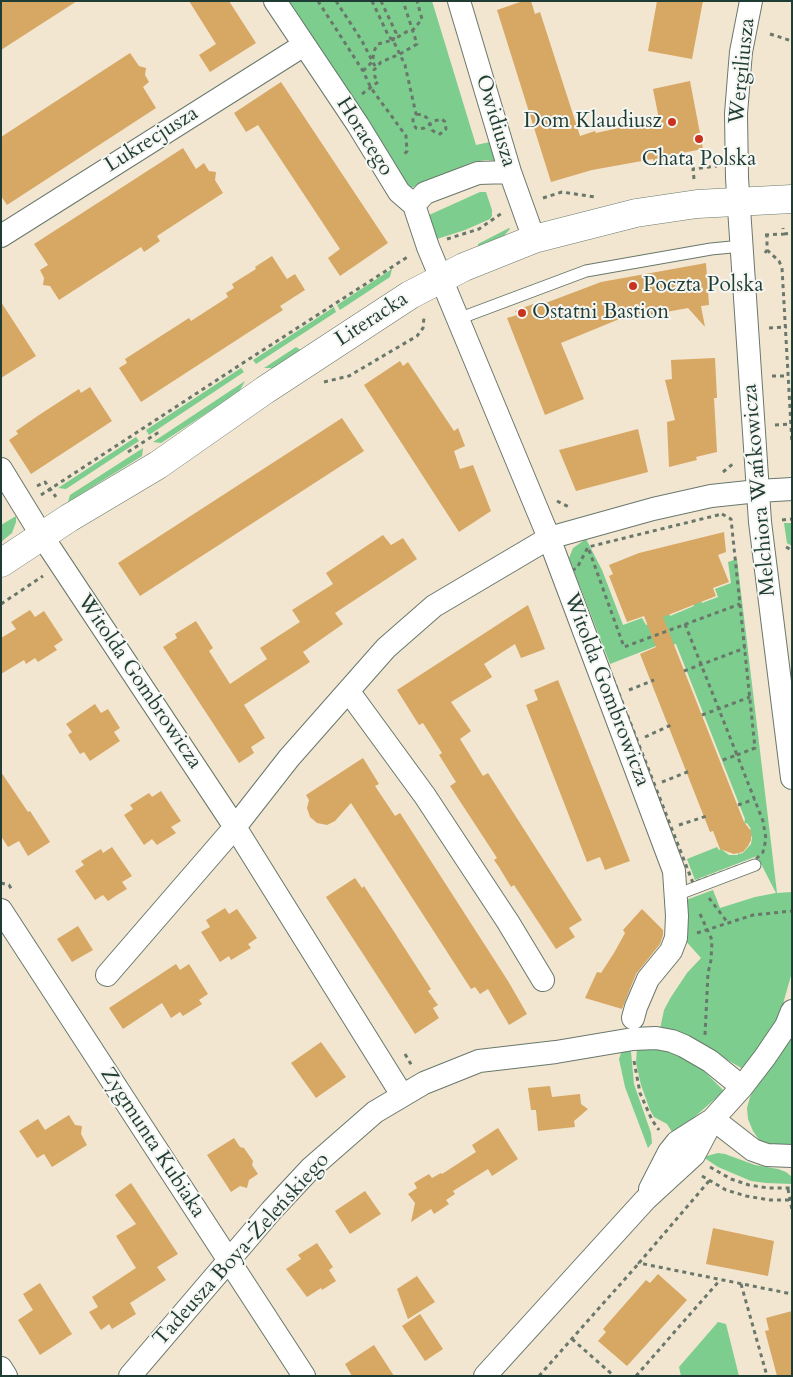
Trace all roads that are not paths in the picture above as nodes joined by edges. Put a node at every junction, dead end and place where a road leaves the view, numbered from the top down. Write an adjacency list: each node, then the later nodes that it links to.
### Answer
1 (276, 1): 4 (street, Horacego)
2 (459, 1): 5 (street, Owidiusza)
3 (751, 1): 7 (street, Wergiliusza)
4 (304, 45): 8 (street, Horacego); 9 (street, Lukrecjusza)
5 (510, 172): 8 (street); 10 (street, Owidiusza)
6 (792, 199): 7 (street, Literacka)
7 (739, 201): 10 (street, Literacka); 11 (street, Melchiora Wańkowicza)
8 (414, 205): 12 (street, Horacego)
9 (1, 236)
10 (534, 239): 12 (street, Literacka)
11 (751, 241): 13 (lane); 16 (street, Melchiora Wańkowicza)
12 (442, 277): 13 (street, Witolda Gombrowicza); 17 (street, Literacka)
13 (458, 319): 18 (street, Witolda Gombrowicza)
14 (1, 470): 17 (street, Witolda Gombrowicza)
15 (792, 489): 16 (street)
16 (758, 491): 18 (street); 21 (street, Melchiora Wańkowicza)
17 (42, 536): 19 (street, Literacka); 22 (street, Witolda Gombrowicza)
18 (549, 538): 20 (street); 24 (street, Witolda Gombrowicza)
19 (1, 563)
20 (349, 692): 22 (street); 27 (street)
21 (792, 778)
22 (235, 827): 26 (street); 31 (street, Witolda Gombrowicza)
23 (755, 865): 24 (lane)
24 (688, 888): 29 (street, Witolda Gombrowicza)
25 (1, 910): 35 (street, Zygmunta Kubiaka)
26 (107, 975)
27 (544, 980)
28 (792, 1011): 30 (street)
29 (633, 1028): 30 (street, Tadeusza Boya-Żeleńskiego); 31 (street, Tadeusza Boya-Żeleńskiego)
30 (742, 1087): 32 (street)
31 (402, 1095): 35 (street, Tadeusza Boya-Żeleńskiego)
32 (713, 1119): 33 (street); 34 (street); 34 (street)
33 (792, 1156)
34 (645, 1200): 40 (street)
35 (229, 1262): 38 (street, Tadeusza Boya-Żeleńskiego); 39 (street, Zygmunta Kubiaka)
36 (1, 1368): 37 (street)
37 (6, 1376)
38 (130, 1376)
39 (304, 1376)
40 (485, 1376)

